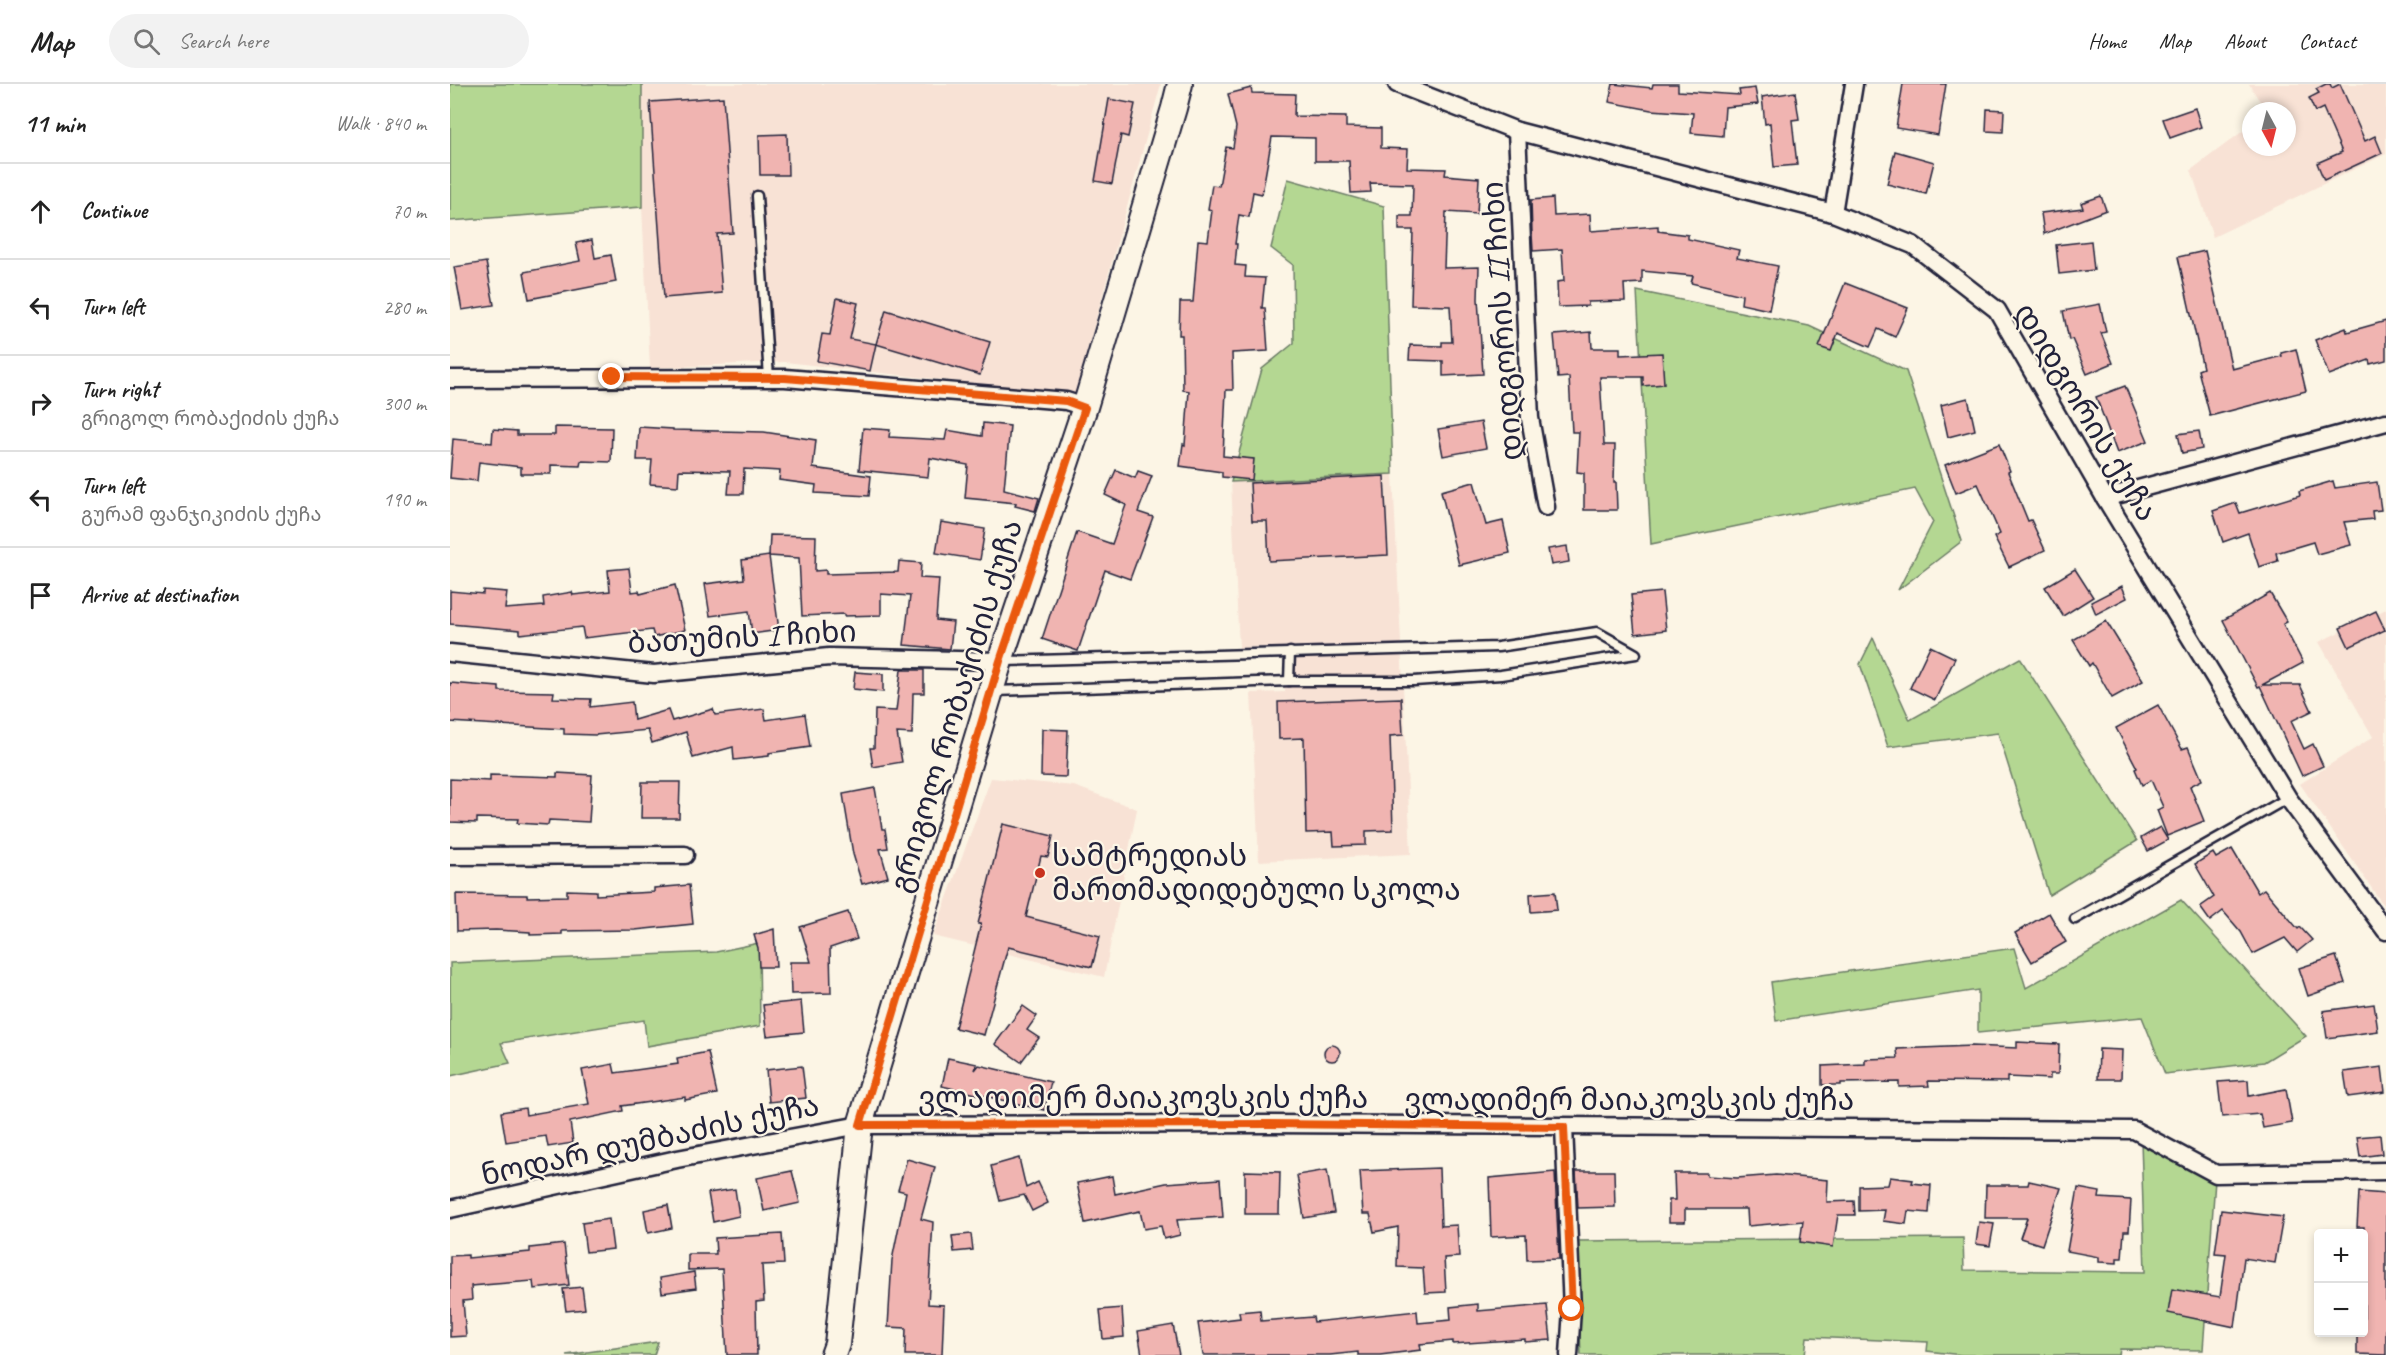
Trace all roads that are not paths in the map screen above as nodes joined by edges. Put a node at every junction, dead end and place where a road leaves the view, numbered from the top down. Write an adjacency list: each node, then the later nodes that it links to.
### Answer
1 (1180, 84): 9 (street, გრიგოლ რობაქიძის ქუჩა)
2 (1397, 84): 4 (street, დიდგორის ქუჩა)
3 (1854, 84): 6 (street)
4 (1517, 131): 6 (street, დიდგორის ქუჩა); 12 (street, დიდგორის II ჩიხი)
5 (757, 196): 7 (lane)
6 (1833, 213): 11 (street, დიდგორის ქუჩა)
7 (770, 378): 8 (street); 9 (street)
8 (450, 379)
9 (1085, 408): 15 (street, გრიგოლ რობაქიძის ქუჩა)
10 (2386, 422): 11 (street)
11 (2105, 498): 18 (street, დიდგორის ქუჩა)
12 (1546, 507)
13 (1290, 652): 15 (lane); 16 (lane); 16 (lane)
14 (450, 653): 15 (street, ბათუმის I ჩიხი)
15 (1000, 661): 17 (street, გრიგოლ რობაქიძის ქუჩა)
16 (1289, 681): 17 (lane)
17 (992, 691): 23 (street, გრიგოლ რობაქიძის ქუჩა)
18 (2288, 798): 21 (lane); 22 (street, დიდგორის ქუჩა)
19 (685, 855): 20 (street)
20 (450, 856)
21 (2075, 919)
22 (2386, 931)
23 (860, 1125): 24 (street, ვლადიმერ მაიაკოვსკის ქუჩა); 26 (street, ნოდარ დუმბაძის ქუჩა); 27 (street, გრიგოლ რობაქიძის ქუჩა)
24 (1564, 1127): 25 (street, ვლადიმერ მაიაკოვსკის ქუჩა); 28 (street)
25 (2386, 1171)
26 (450, 1209)
27 (833, 1355)
28 (1569, 1355)

